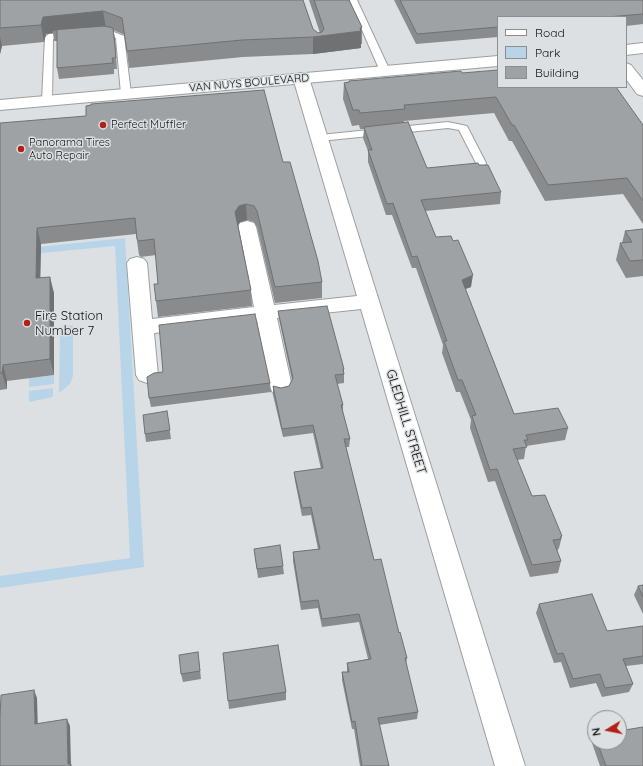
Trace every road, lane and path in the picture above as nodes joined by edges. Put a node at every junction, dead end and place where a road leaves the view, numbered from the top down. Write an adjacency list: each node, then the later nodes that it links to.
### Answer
1 (352, 0): 6 (lane)
2 (643, 48): 3 (street)
3 (627, 50)
4 (497, 61): 6 (street, VAN NUYS BOULEVARD)
5 (627, 69): 8 (street)
6 (385, 71): 7 (street, VAN NUYS BOULEVARD)
7 (302, 78): 9 (street, VAN NUYS BOULEVARD); 12 (street, GLEDHILL STREET)
8 (643, 91)
9 (126, 94): 10 (street, VAN NUYS BOULEVARD); 10 (lane)
10 (47, 101): 11 (street, VAN NUYS BOULEVARD)
11 (0, 105)
12 (320, 138): 13 (lane); 16 (street, GLEDHILL STREET)
13 (481, 163)
14 (247, 227): 17 (street)
15 (137, 263): 18 (street)
16 (369, 301): 17 (street); 21 (street, GLEDHILL STREET)
17 (265, 313): 18 (street); 20 (street)
18 (143, 327): 19 (street)
19 (147, 375)
20 (281, 388)
21 (510, 766)

